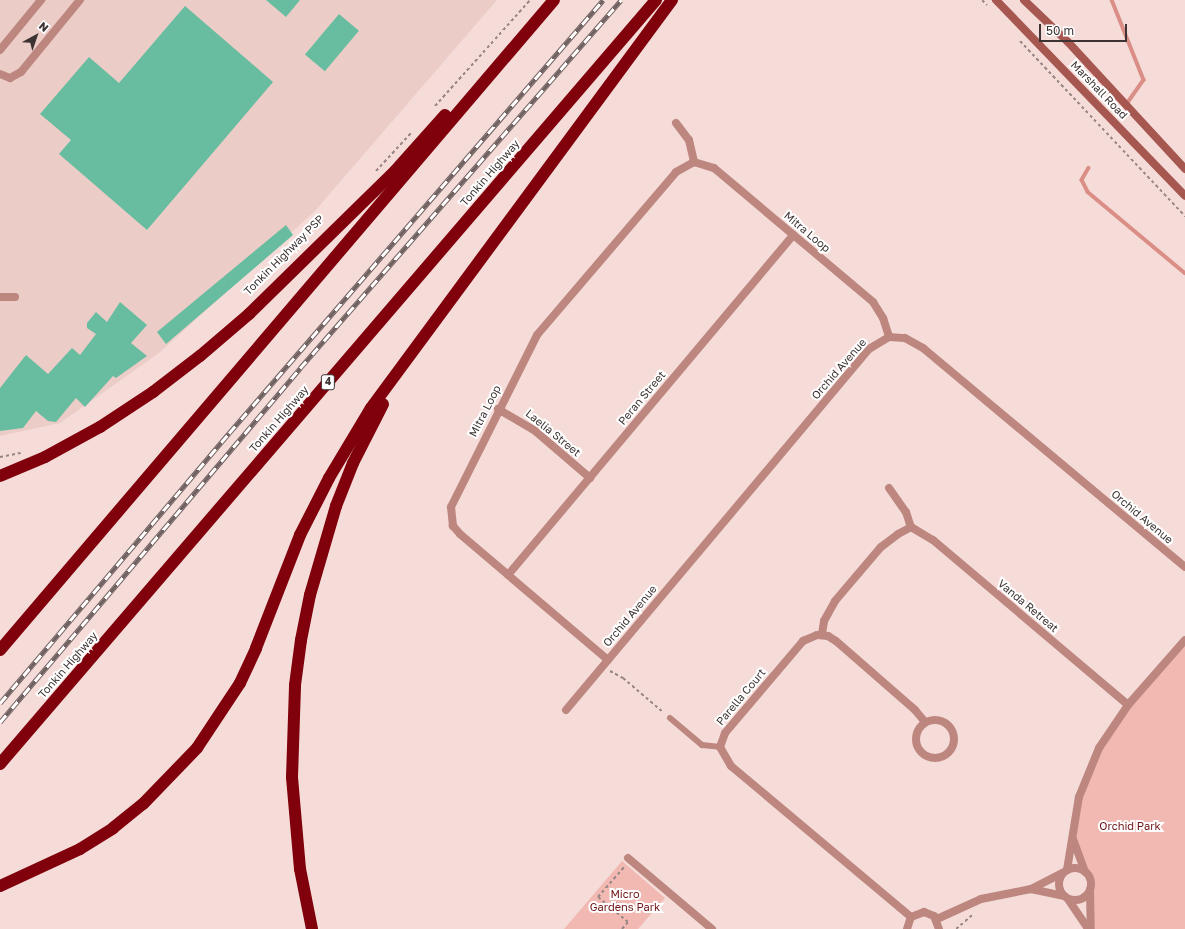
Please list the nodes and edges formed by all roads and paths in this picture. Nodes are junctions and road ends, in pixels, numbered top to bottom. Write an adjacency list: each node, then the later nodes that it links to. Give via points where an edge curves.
1 (41, 0): 13 (street)
2 (80, 0): 14 (street, via 21,72 10,78)
3 (530, 0): 15 (path)
4 (547, 0): 31 (highway, via 395,171 249,314 153,392 100,427 45,457)
5 (554, 0): 39 (highway)
6 (656, 0): 46 (highway, Tonkin Highway / 4)
7 (672, 0): 27 (highway)
8 (982, 0): 11 (path)
9 (996, 0): 21 (main road, Marshall Road)
10 (1024, 0): 19 (main road, Marshall Road, via 1068,42)
11 (990, 8)
12 (1016, 36): 22 (path)
13 (0, 50)
14 (0, 74)
15 (433, 109)
16 (676, 123): 18 (street, via 689,140)
17 (417, 127): 20 (path)
18 (694, 162): 23 (street, Mitra Loop, via 714,168); 28 (street, Mitra Loop, via 676,172 551,317 527,352)
19 (1185, 169)
20 (374, 173)
21 (1185, 196)
22 (1185, 216)
23 (793, 235): 26 (street, Mitra Loop, via 873,302 883,318); 32 (street, Peran Street)
24 (0, 297): 25 (street)
25 (15, 297)
26 (888, 337): 35 (street, Orchid Avenue, via 905,338 923,348); 40 (street, Orchid Avenue, via 869,349)
27 (420, 343): 51 (highway, via 371,408 329,478 300,534 240,683 197,748 143,804 113,828 66,856); 60 (highway, via 373,422 347,478 322,550 302,640 294,708 292,778 300,869)
28 (498, 409): 32 (street, Laelia Street, via 534,430); 36 (street, Mitra Loop, via 455,496 451,517 460,534)
29 (28, 451): 30 (path)
30 (0, 457)
31 (0, 476)
32 (590, 478): 36 (street, Peran Street)
33 (889, 488): 34 (street, via 906,512)
34 (911, 527): 37 (street, via 881,547 835,601 824,621); 41 (street, Vanda Retreat, via 934,540)
35 (1185, 567)
36 (508, 576): 40 (street, Mitra Loop)
37 (822, 634): 44 (street, via 836,641 915,710); 45 (street, Parella Court, via 810,636 803,641 725,733)
38 (1185, 640): 41 (street)
39 (0, 650)
40 (605, 663): 42 (street, Orchid Avenue); 43 (path)
41 (1128, 705): 47 (street, via 1100,748 1082,785)
42 (566, 710)
43 (670, 718): 45 (lane, via 702,745)
44 (925, 722): 44 (street, via 940,720 952,729 954,744 944,756 930,758 918,748 916,734)
45 (720, 747): 58 (street, via 731,766)
46 (0, 764)
47 (1073, 839): 49 (street); 50 (street)
48 (629, 859): 56 (path, via 598,897); 62 (street)
49 (1065, 872): 50 (street, via 1076,868); 52 (street); 54 (street, via 1059,886)
50 (1085, 872): 53 (street, via 1090,880)
51 (0, 886)
52 (1031, 889): 54 (street); 59 (street, via 981,899)
53 (1090, 890): 54 (street, via 1079,900); 66 (street)
54 (1066, 897): 66 (street)
55 (616, 902): 56 (path)
56 (611, 908): 61 (path, via 628,922)
57 (978, 911): 65 (path)
58 (911, 918): 59 (street, via 924,912); 63 (street)
59 (937, 919): 64 (street)
60 (312, 929)
61 (622, 929)
62 (712, 929)
63 (907, 929)
64 (939, 929)
65 (956, 929)
66 (1089, 929)

